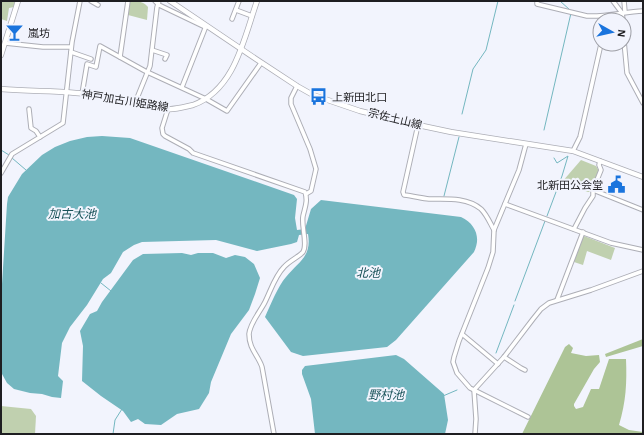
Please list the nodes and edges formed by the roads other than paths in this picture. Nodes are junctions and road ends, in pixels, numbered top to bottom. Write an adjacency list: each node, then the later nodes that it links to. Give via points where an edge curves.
1 (18, 1): 20 (main road)
2 (80, 1): 22 (street)
3 (91, 1): 12 (street)
4 (128, 1): 27 (street)
5 (170, 1): 19 (main road, 宗佐土山線)
6 (239, 1): 13 (street)
7 (257, 1): 16 (main road, 神戸加古川姫路線)
8 (537, 1): 17 (street, via 537,4)
9 (613, 1): 15 (street)
10 (624, 1): 15 (street)
11 (157, 2): 19 (street); 23 (street)
12 (98, 5)
13 (236, 10): 16 (street); 18 (street)
14 (643, 11): 15 (street)
15 (623, 12)
16 (252, 16): 21 (main road, 神戸加古川姫路線)
17 (592, 16)
18 (232, 19)
19 (205, 26): 21 (main road, 宗佐土山線); 33 (street)
20 (5, 43): 22 (street); 26 (main road)
21 (240, 49): 30 (main road, 宗佐土山線); 37 (main road, 神戸加古川姫路線, via 227,78)
22 (71, 50): 28 (street, via 81,57); 35 (street)
23 (152, 50): 29 (street, via 167,55); 31 (street)
24 (599, 52): 45 (street, via 580,137)
25 (625, 52): 39 (street, via 627,72)
26 (1, 55)
27 (120, 57): 31 (street); 36 (street, via 100,46 96,67 87,64)
28 (91, 59)
29 (165, 59)
30 (261, 62): 32 (main road, 宗佐土山線); 37 (street, via 227,111)
31 (147, 71): 33 (street); 38 (street)
32 (297, 86): 42 (main road, 宗佐土山線, via 313,95); 50 (street, via 291,104 316,169 311,191)
33 (182, 87): 37 (street)
34 (1, 89): 35 (main road, 神戸加古川姫路線)
35 (67, 93): 36 (main road, 神戸加古川姫路線); 43 (street, via 63,123)
36 (82, 94): 38 (main road, 神戸加古川姫路線)
37 (206, 99): 41 (main road, 神戸加古川姫路線, via 187,107)
38 (135, 103): 41 (main road, 神戸加古川姫路線)
39 (643, 103)
40 (29, 109): 43 (street, via 31,128)
41 (168, 109): 50 (street, via 162,128 163,134 192,153)
42 (418, 125): 44 (main road, 宗佐土山線); 54 (street, via 404,195 465,201 481,209)
43 (40, 137): 47 (street, via 12,154)
44 (526, 144): 45 (main road, 宗佐土山線); 51 (street, via 520,170)
45 (573, 152): 46 (main road, 宗佐土山線)
46 (600, 161): 48 (main road, 宗佐土山線); 49 (street, via 601,170)
47 (1, 173)
48 (643, 177)
49 (593, 190): 52 (street); 53 (street, via 593,196)
50 (306, 194): 65 (street, via 307,204 302,228 304,250 279,273 249,334 251,349 260,360)
51 (505, 204): 53 (street); 54 (street)
52 (643, 210)
53 (574, 229): 55 (street)
54 (494, 230): 59 (street, via 492,256)
55 (583, 232): 56 (street); 58 (street)
56 (643, 250)
57 (643, 271): 58 (street)
58 (557, 300): 60 (street, via 541,309)
59 (462, 334): 61 (street); 63 (street, via 453,362 457,373)
60 (504, 357): 61 (street); 62 (street)
61 (498, 364): 63 (street)
62 (525, 370)
63 (474, 390): 64 (street); 66 (street)
64 (528, 417)
65 (274, 434)
66 (475, 434)

